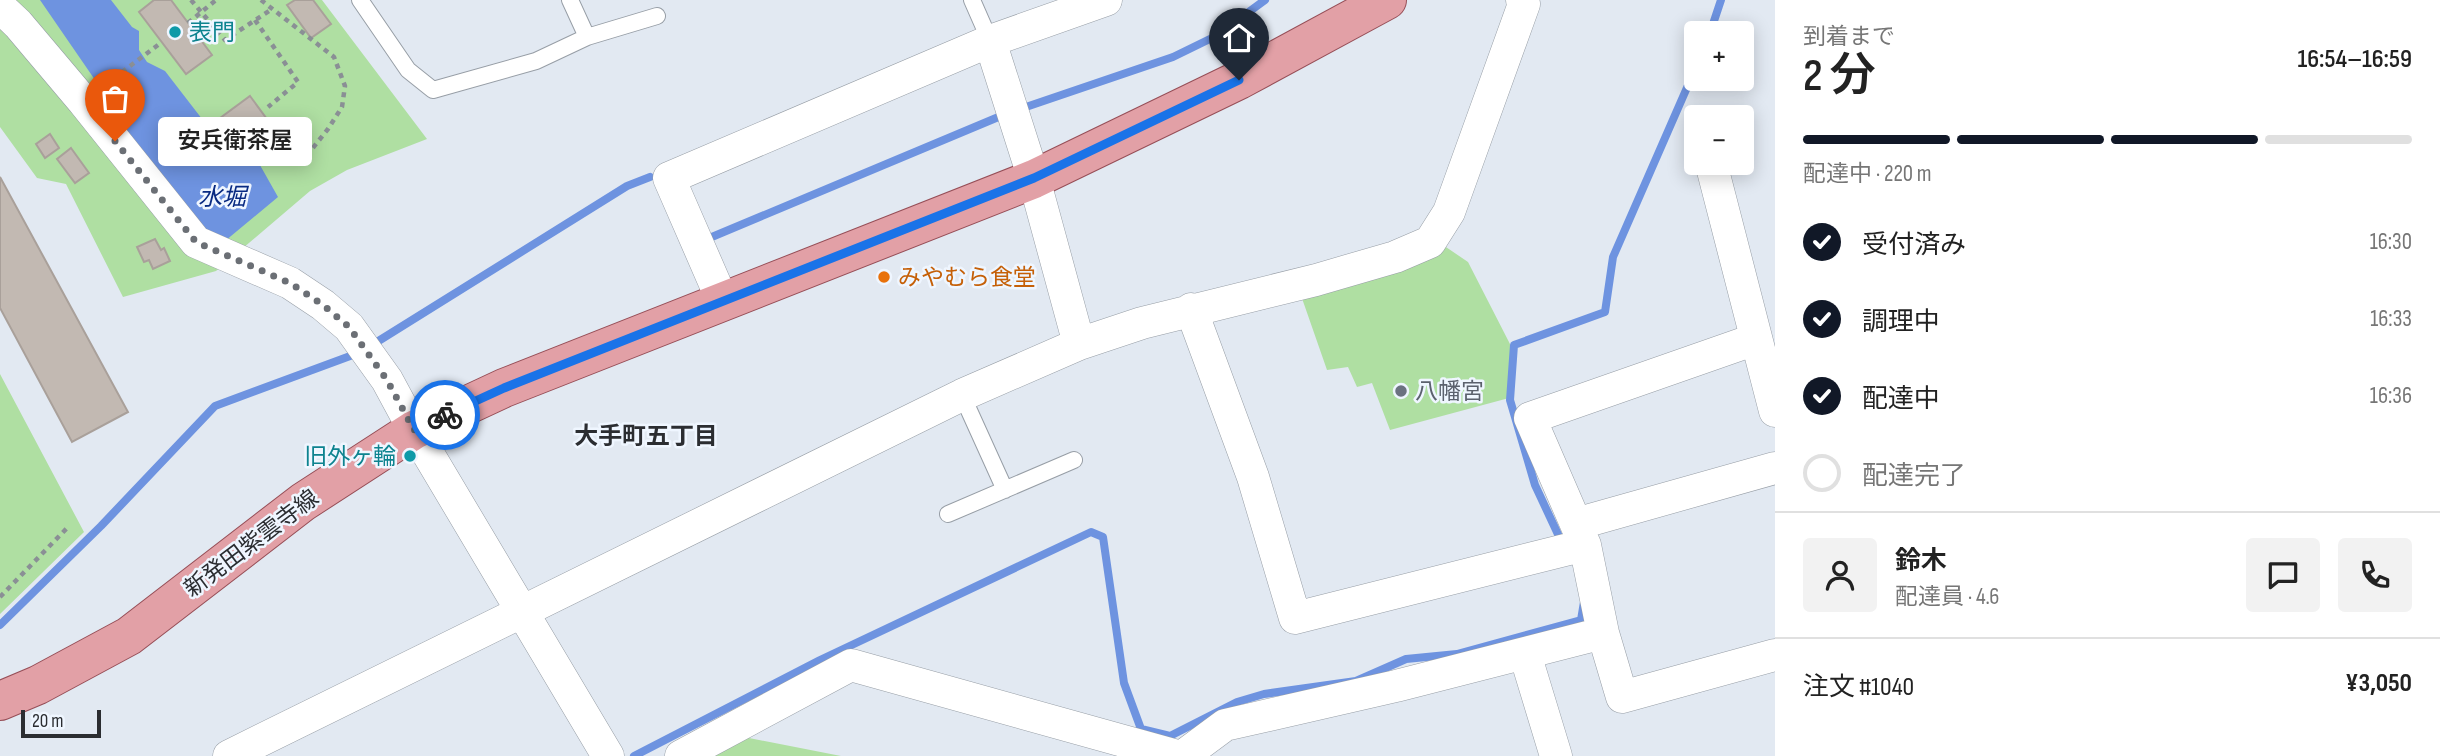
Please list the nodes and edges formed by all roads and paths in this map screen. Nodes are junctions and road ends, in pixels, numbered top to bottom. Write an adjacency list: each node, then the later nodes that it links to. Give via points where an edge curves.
1 (191, 0): 12 (path)
2 (216, 0): 12 (path)
3 (261, 0): 11 (path)
4 (360, 0): 16 (lane, via 408,70 433,90 536,61)
5 (570, 0): 16 (lane)
6 (972, 0): 17 (lane)
7 (1106, 0): 17 (street)
8 (1387, 0): 23 (main road, 新発田紫雲寺線, via 1239,80)
9 (1522, 0): 25 (street, via 1449,212 1430,242 1316,281)
10 (0, 7): 30 (street, via 196,242 290,283 349,327 387,380)
11 (272, 9): 14 (path); 21 (path, via 334,57 345,86 342,107)
12 (200, 13): 14 (path, via 225,40); 15 (path)
13 (657, 16): 16 (lane)
14 (255, 20): 20 (path, via 298,82)
15 (188, 23)
16 (587, 37)
17 (990, 41): 23 (street); 24 (street, via 669,178)
18 (162, 42): 19 (path)
19 (97, 90)
20 (268, 107)
21 (300, 164)
22 (1715, 175): 26 (street)
23 (1034, 178): 24 (main road, 新発田紫雲寺線); 27 (street)
24 (723, 302): 30 (main road, 新発田紫雲寺線, via 504,388)
25 (1191, 309): 27 (street); 36 (street, via 1254,477 1295,618)
26 (1756, 339): 29 (street); 36 (street, via 1530,418)
27 (1079, 344): 28 (street)
28 (962, 395): 33 (lane); 38 (street)
29 (1775, 411)
30 (414, 430): 38 (street); 42 (main road, 新発田紫雲寺線, via 303,502 129,636)
31 (1074, 460): 33 (lane)
32 (1775, 468): 36 (street)
33 (1005, 490): 34 (lane)
34 (948, 514)
35 (69, 526): 37 (path)
36 (1581, 534): 39 (street)
37 (0, 597)
38 (522, 611): 43 (street); 44 (street)
39 (1603, 633): 40 (street); 41 (street, via 1622,697)
40 (1525, 654): 47 (street, via 1226,724); 48 (street)
41 (1775, 655)
42 (0, 701)
43 (229, 756)
44 (608, 756)
45 (681, 756): 46 (street, via 851,665)
46 (1177, 756)
47 (1183, 756)
48 (1556, 756)

